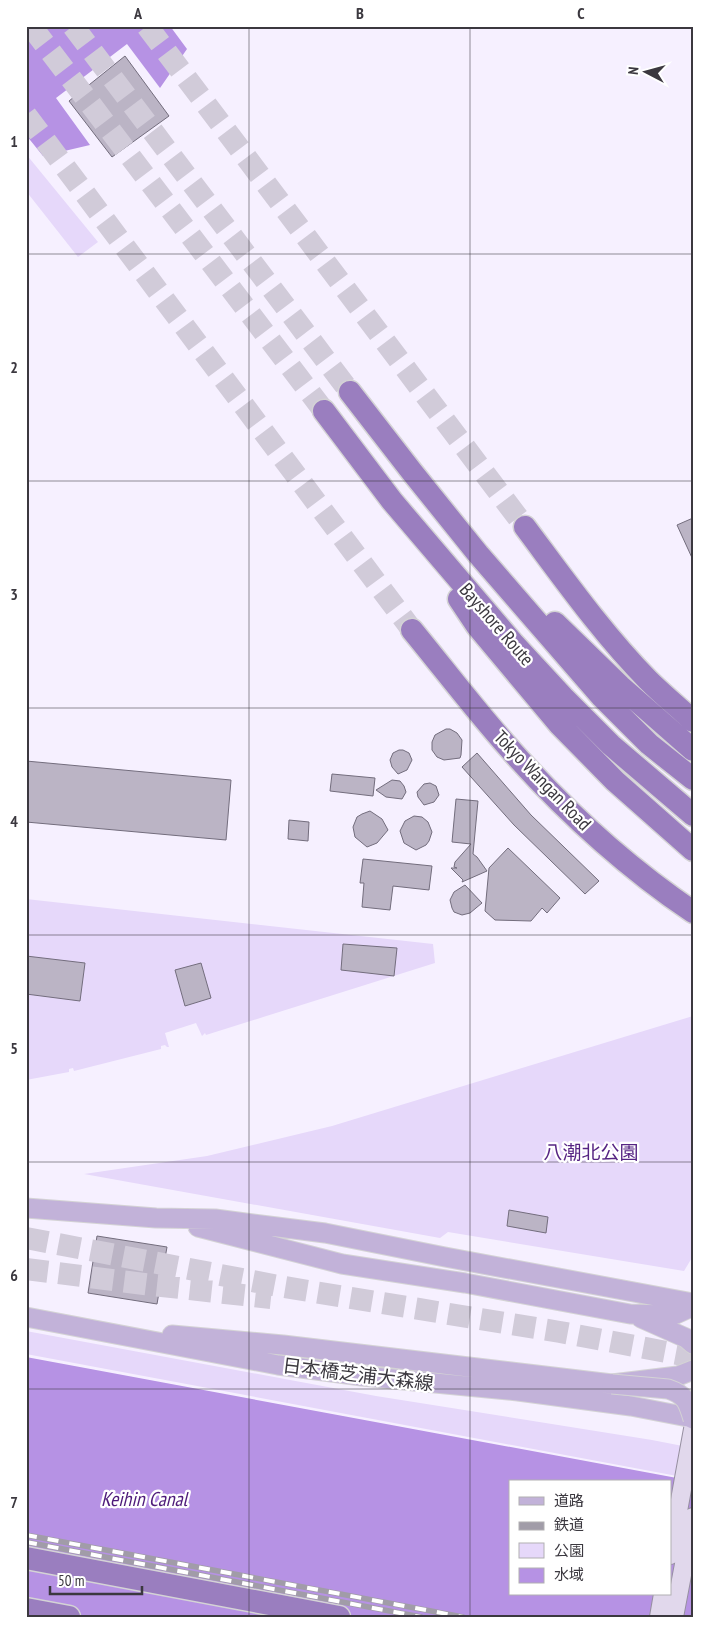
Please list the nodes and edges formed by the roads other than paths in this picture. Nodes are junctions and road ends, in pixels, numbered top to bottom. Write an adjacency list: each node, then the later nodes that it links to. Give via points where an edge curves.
1 (350, 392): 5 (highway, Bayshore Route)
2 (324, 411): 3 (highway, Bayshore Route)
3 (392, 501): 10 (highway, Bayshore Route, via 563,697 611,745); 11 (highway, via 477,626 559,724 615,781)
4 (525, 527): 7 (highway, via 621,650)
5 (478, 554): 8 (highway, via 528,594 613,680); 9 (highway, Bayshore Route, via 602,697 649,744)
6 (412, 630): 12 (highway, Tokyo Wangan Road, via 509,748 550,792 634,869)
7 (693, 721)
8 (693, 750)
9 (693, 779)
10 (693, 814)
11 (693, 850)
12 (693, 912)
13 (26, 1208): 14 (main road)
14 (156, 1218): 15 (main road, via 215,1219 325,1233); 16 (main road, via 342,1264)
15 (693, 1304): 16 (main road, via 676,1314)
16 (630, 1314): 18 (main road)
17 (30, 1318): 20 (main road); 21 (main road, 日本橋芝浦大森線, via 278,1365 562,1397)
18 (693, 1344)
19 (693, 1370): 20 (main road, bridge, via 678,1376)
20 (612, 1384): 21 (main road, bridge, via 681,1394)
21 (693, 1418)
22 (693, 1429): 24 (main road)
23 (693, 1517): 31 (main road)
24 (672, 1544)
25 (26, 1558): 29 (highway)
26 (663, 1596): 30 (main road)
27 (26, 1609): 28 (highway)
28 (69, 1617)
29 (339, 1617)
30 (659, 1617)
31 (674, 1617)

